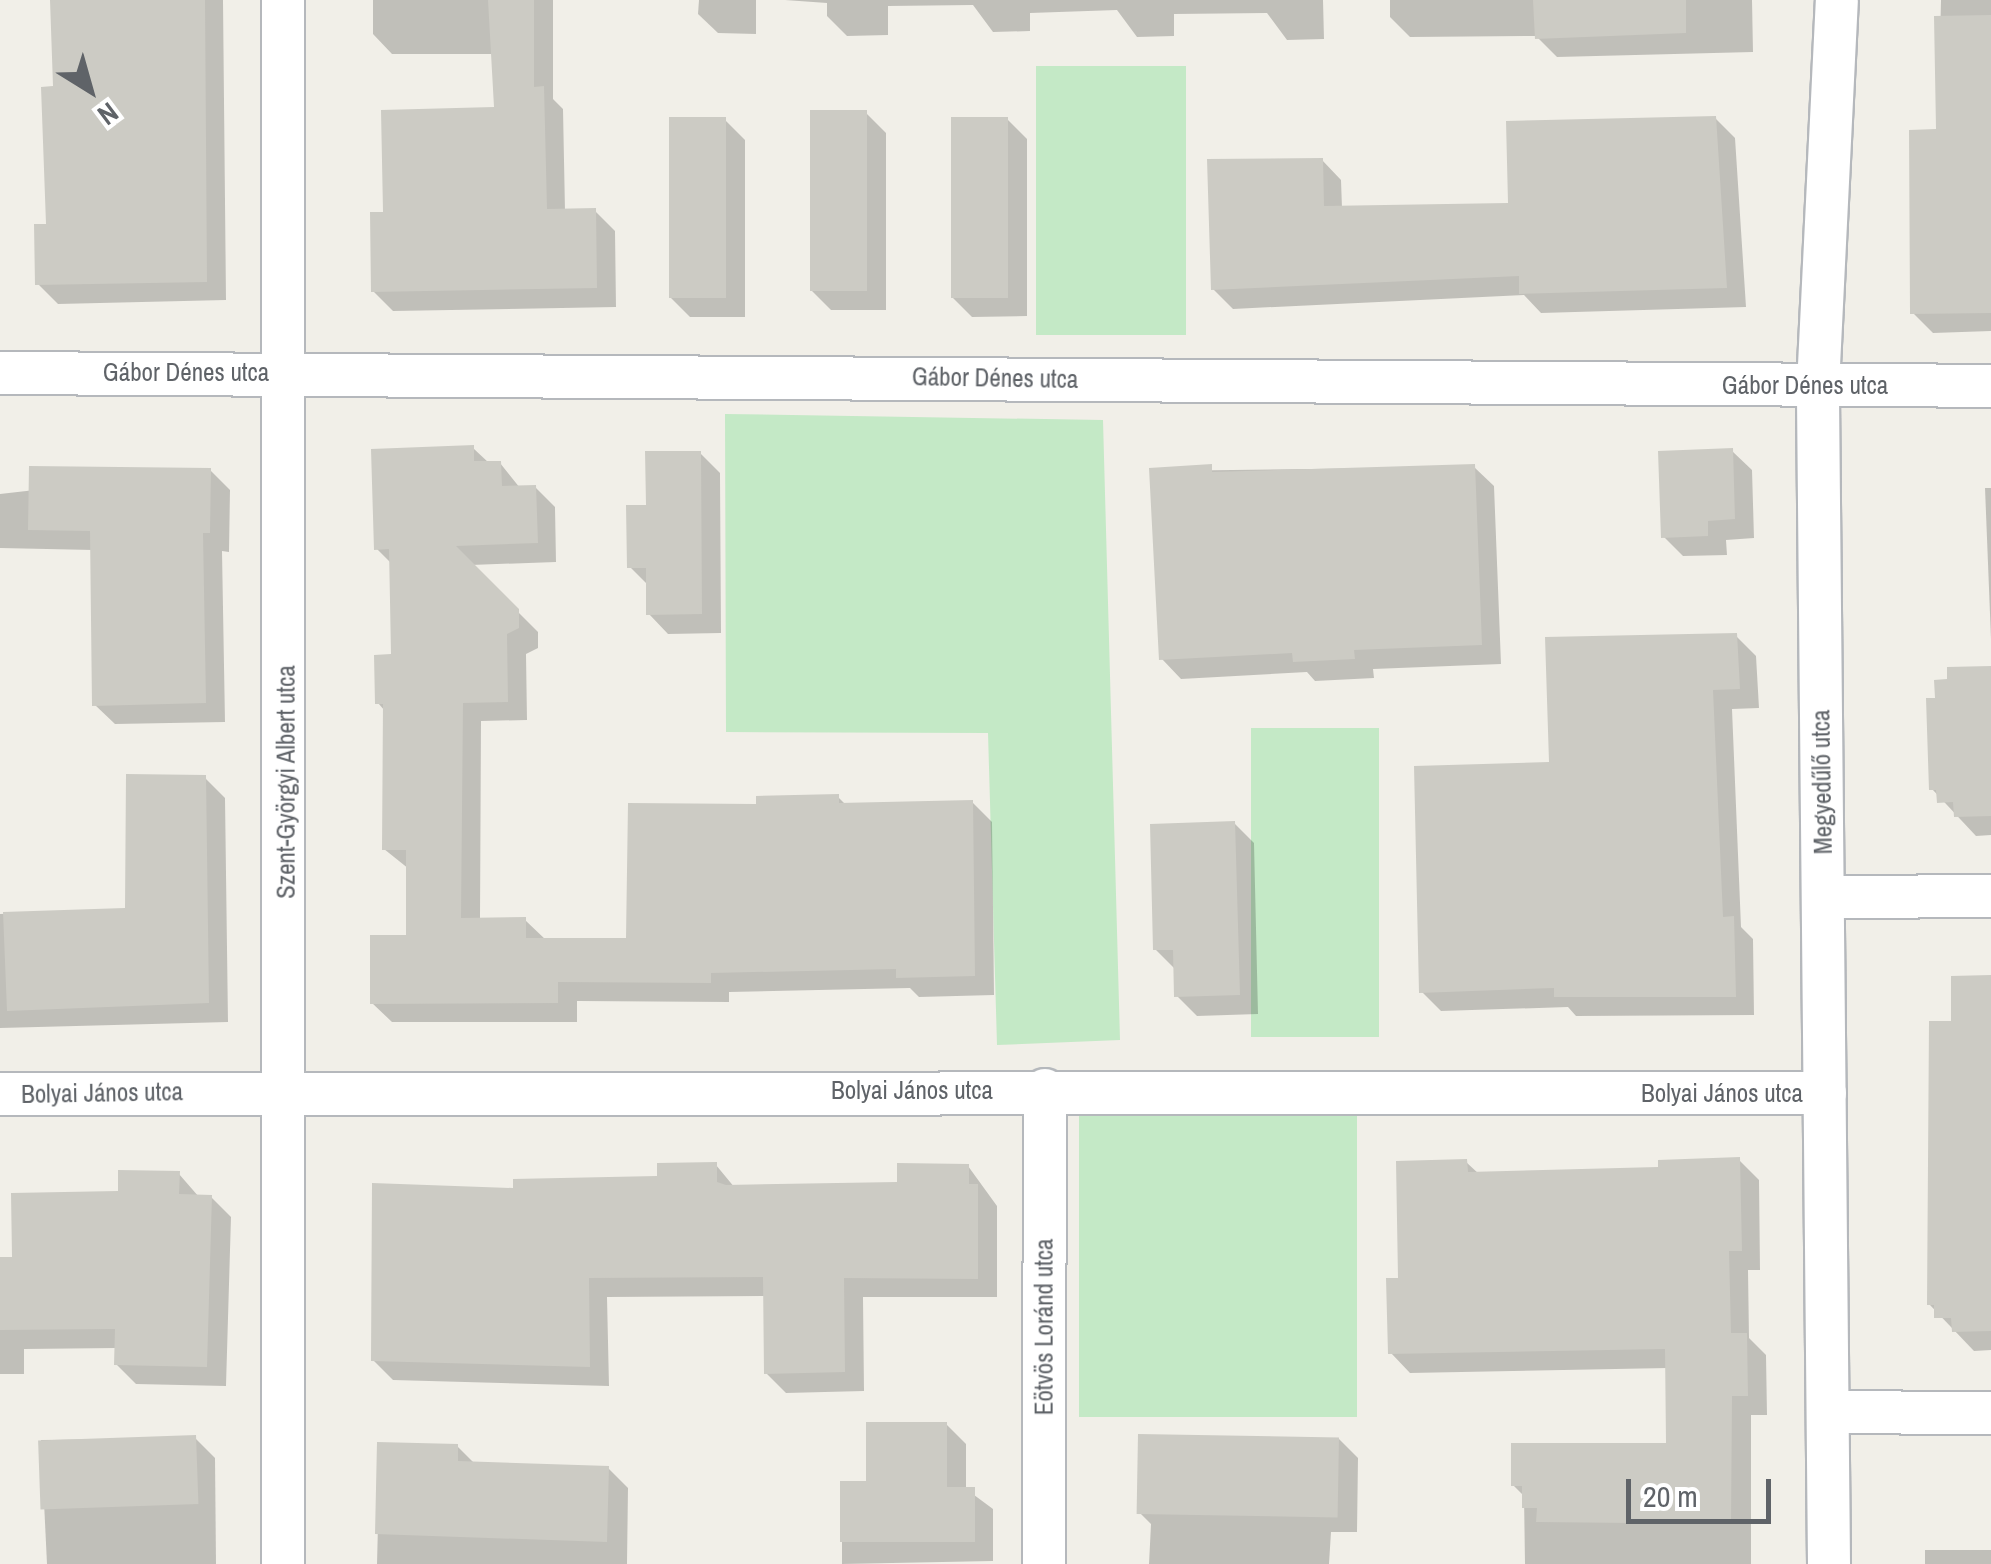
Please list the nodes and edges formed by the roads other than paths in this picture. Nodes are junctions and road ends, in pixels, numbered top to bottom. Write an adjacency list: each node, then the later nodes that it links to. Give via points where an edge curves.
1 (283, 0): 3 (street, Szent-Györgyi Albert utca)
2 (1836, 0): 5 (street, Megyedűlő utca)
3 (286, 371): 4 (street, Gábor Dénes utca); 5 (street, Gábor Dénes utca); 10 (street, Szent-Györgyi Albert utca)
4 (0, 373)
5 (1818, 386): 6 (street, Gábor Dénes utca); 8 (street, Megyedűlő utca)
6 (1991, 386)
7 (1991, 896): 8 (street)
8 (1823, 898): 11 (street, Megyedűlő utca)
9 (1045, 1090): 10 (street, Bolyai János utca); 11 (street, Bolyai János utca); 16 (street, Eötvös Loránd utca)
10 (285, 1091): 12 (street, Bolyai János utca); 15 (street, Szent-Györgyi Albert utca)
11 (1825, 1093): 13 (street, Megyedűlő utca)
12 (0, 1094)
13 (1828, 1412): 14 (street); 17 (street, Megyedűlő utca)
14 (1991, 1413)
15 (283, 1564)
16 (1044, 1564)
17 (1829, 1564)

